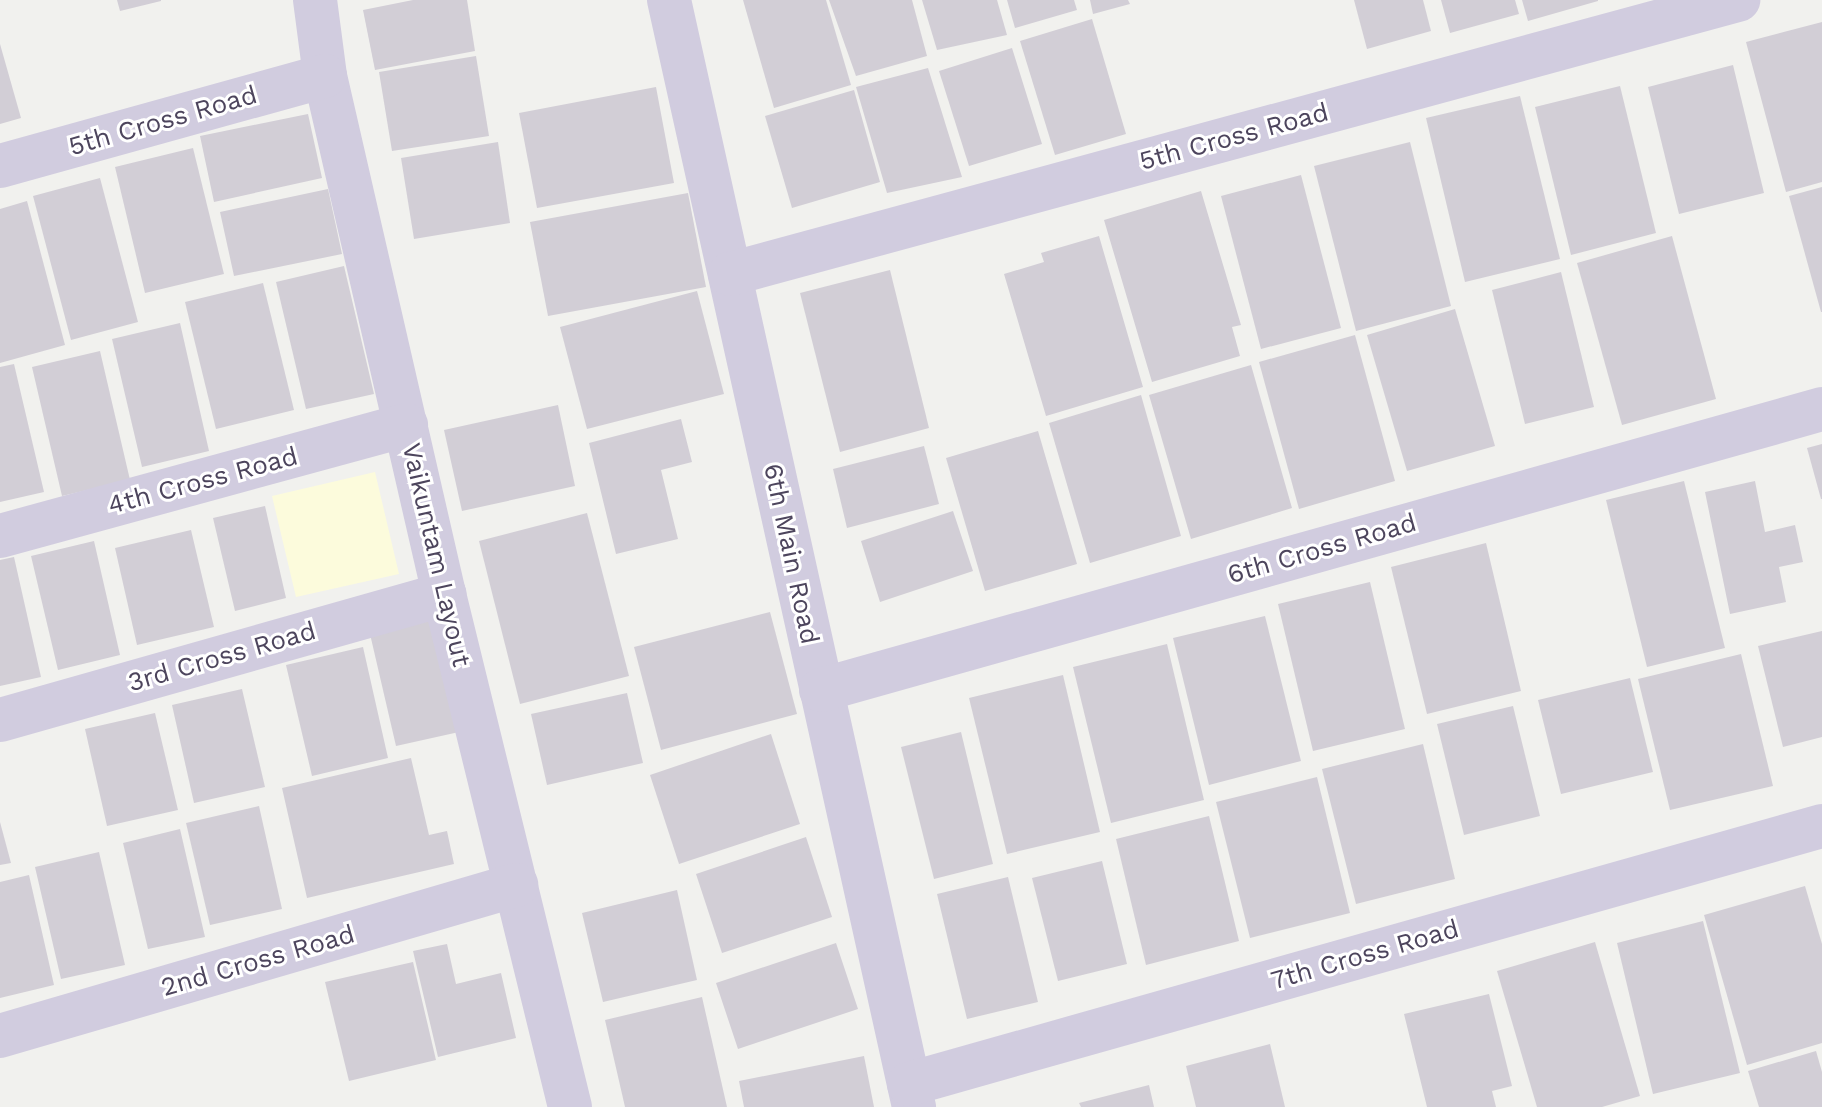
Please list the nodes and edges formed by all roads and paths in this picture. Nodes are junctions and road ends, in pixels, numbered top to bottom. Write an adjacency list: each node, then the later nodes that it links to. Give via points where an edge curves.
1 (315, 0): 4 (street, Vaikuntam Layout)
2 (669, 0): 6 (street, 6th Main Road)
3 (1738, 0): 6 (street, 5th Cross Road)
4 (325, 76): 5 (street, 5th Cross Road); 8 (street, Vaikuntam Layout)
5 (0, 166)
6 (730, 274): 11 (street, 6th Main Road)
7 (1822, 409): 11 (street, 6th Cross Road)
8 (406, 425): 9 (street, 4th Cross Road); 10 (street, Vaikuntam Layout)
9 (0, 536)
10 (444, 594): 12 (street, 3rd Cross Road); 14 (street, Vaikuntam Layout)
11 (821, 690): 16 (street, 6th Main Road)
12 (0, 720)
13 (1822, 826): 16 (street, 7th Cross Road)
14 (516, 885): 15 (street, 2nd Cross Road); 17 (street, Vaikuntam Layout)
15 (0, 1036)
16 (912, 1096)
17 (570, 1107)

